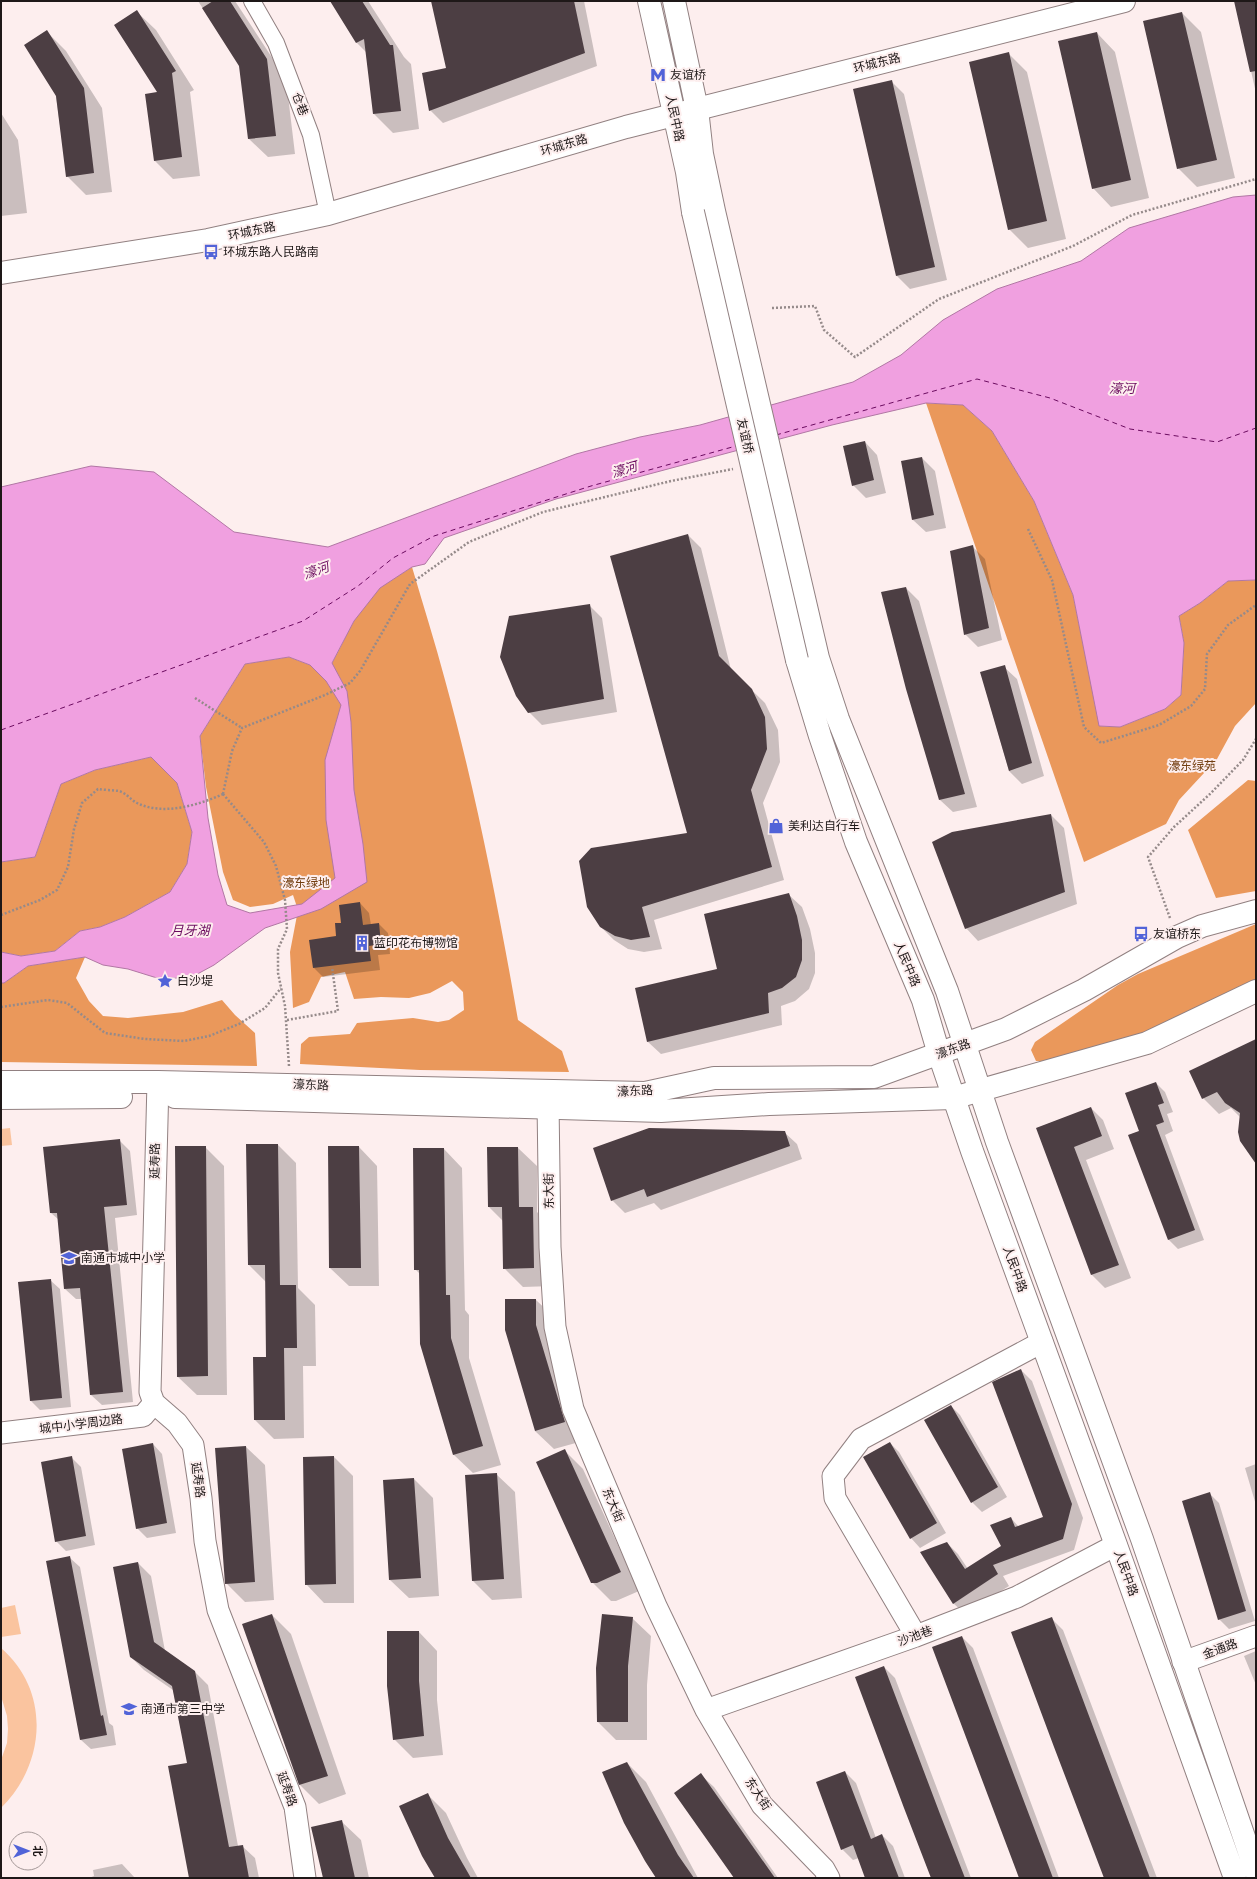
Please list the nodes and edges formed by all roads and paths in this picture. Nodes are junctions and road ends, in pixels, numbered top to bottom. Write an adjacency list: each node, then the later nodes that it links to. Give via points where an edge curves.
1 (252, 1): 9 (street, 仓巷, via 276,43 311,135)
2 (650, 1): 6 (main road, 人民中路)
3 (674, 1): 5 (main road, 人民中路)
4 (1124, 1): 5 (main road, 环城东路)
5 (697, 109): 6 (main road, 环城东路); 8 (main road, 人民中路)
6 (674, 114): 8 (main road, 人民中路); 9 (main road, 环城东路)
7 (1256, 179): 11 (path, via 1132,215 1073,246 939,299 855,357 824,330 815,306)
8 (704, 212): 15 (main road, 友谊桥); 16 (main road, 友谊桥, bridge)
9 (328, 214): 10 (main road, 环城东路, via 208,240)
10 (1, 273)
11 (772, 308)
12 (733, 468): 18 (path, via 542,512 469,542 410,584 360,671 350,683)
13 (1028, 529): 14 (path, via 1052,580 1084,727 1101,743 1159,725 1191,706 1205,689 1207,654 1228,624)
14 (1256, 605)
15 (818, 658): 29 (main road, 人民中路, via 838,719)
16 (797, 660): 30 (main road, 人民中路, via 856,842 923,1000)
17 (195, 698): 18 (path)
18 (242, 728): 20 (path, via 232,751)
19 (1256, 739): 23 (path, via 1243,760 1174,827 1148,857)
20 (223, 794): 22 (path, via 208,801 158,809 137,804 120,792 98,790 82,803 74,828 68,867 57,890 40,900); 25 (path, via 264,842 276,866 285,905 287,929 278,949)
21 (1256, 911): 23 (main road, 濠东路, via 1202,926)
22 (1, 915)
23 (1177, 937): 29 (main road, 濠东路, via 1084,990 1006,1029)
24 (332, 967): 28 (path, via 338,1011)
25 (281, 988): 27 (path, via 264,1008 239,1024 209,1036 184,1041 105,1033 67,1003 48,1000); 28 (path)
26 (1256, 991): 35 (main road, 濠东路, via 1147,1043)
27 (1, 1007)
28 (287, 1020): 32 (path)
29 (966, 1044): 30 (main road, 濠东路); 35 (main road, 人民中路)
30 (939, 1054): 34 (main road, 濠东路, via 874,1077 714,1078 645,1093); 37 (main road, 人民中路)
31 (1, 1082): 33 (main road, 濠东路)
32 (290, 1084): 33 (main road, 濠东路); 34 (main road, 濠东路)
33 (157, 1089): 36 (main road, 濠东路); 38 (main road, 濠东路); 40 (street, 延寿路, via 150,1392)
34 (533, 1091): 38 (street, 东大街, via 542,1092 546,1096)
35 (980, 1091): 37 (main road, 濠东路); 45 (main road, 人民中路, via 1142,1539)
36 (1, 1098)
37 (953, 1098): 38 (main road, 濠东路, via 768,1104 661,1111); 39 (main road, 人民中路)
38 (548, 1109): 46 (street, 东大街, via 550,1247 555,1327 572,1409 656,1606)
39 (1042, 1342): 42 (main road, 人民中路); 43 (street, via 861,1439 833,1476 835,1498)
40 (154, 1403): 41 (street, 城中小学周边路, via 143,1416); 48 (street, 延寿路, via 177,1423 193,1445 205,1541 218,1610 294,1807)
41 (1, 1433)
42 (1116, 1544): 43 (street, 沙池巷, via 1018,1597); 50 (main road, 人民中路)
43 (916, 1636): 46 (street, 沙池巷)
44 (1256, 1636): 45 (street, 金通路)
45 (1183, 1662): 47 (main road, 人民中路)
46 (706, 1710): 49 (street, 东大街, via 762,1805 824,1869)
47 (1256, 1872)
48 (305, 1878)
49 (829, 1878)
50 (1235, 1878)

